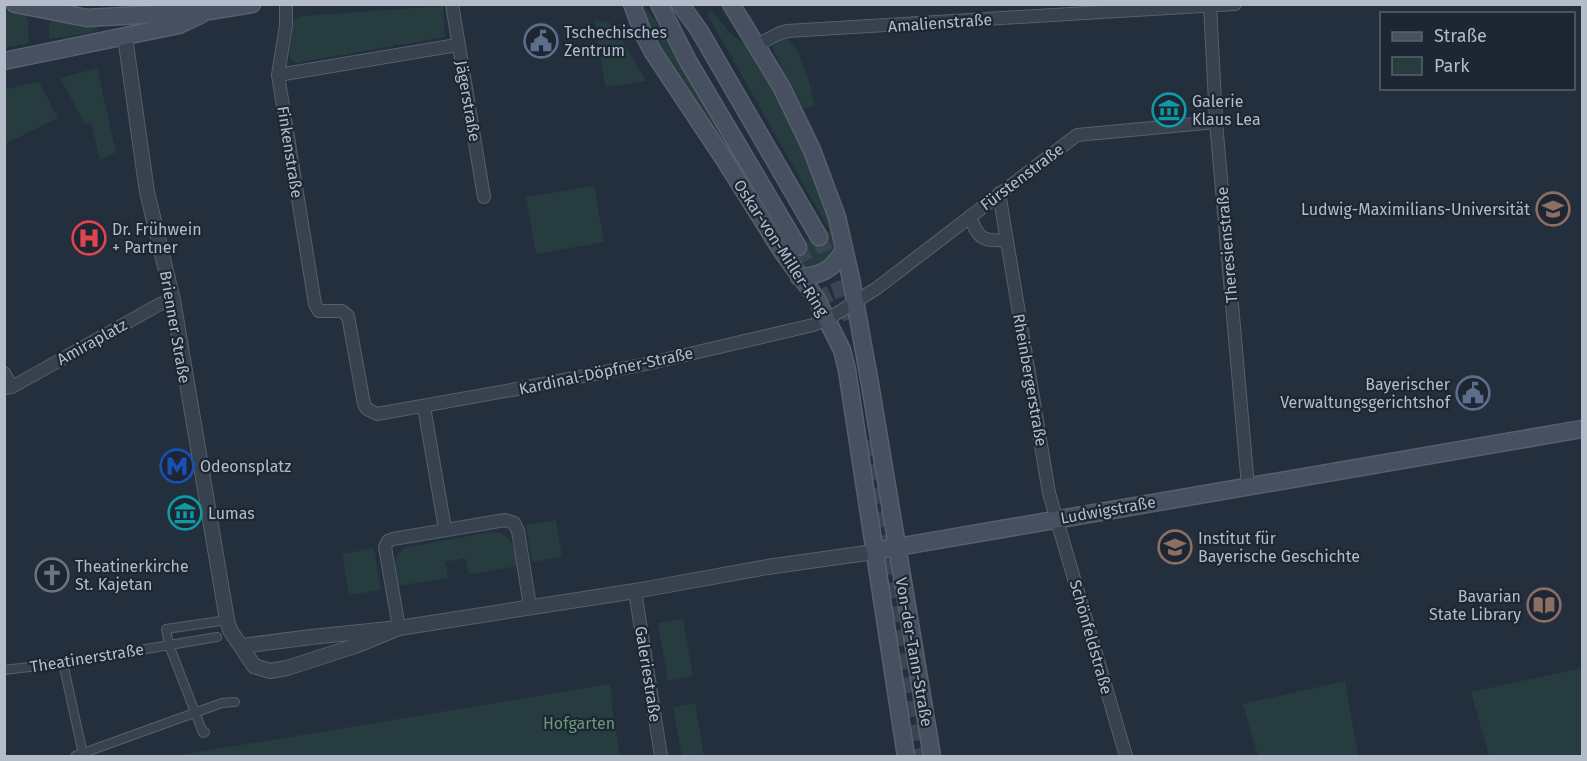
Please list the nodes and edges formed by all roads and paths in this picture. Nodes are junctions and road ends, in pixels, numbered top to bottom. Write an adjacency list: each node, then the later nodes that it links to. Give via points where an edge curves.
1 (15, 4): 12 (main road, via 75,17)
2 (252, 4): 13 (main road)
3 (286, 4): 20 (street, Finkenstraße)
4 (452, 4): 17 (street, Jägerstraße)
5 (632, 4): 29 (main road, Oskar-von-Miller-Ring, via 653,52)
6 (653, 4): 14 (main road, Oskar-von-Miller-Ring)
7 (680, 4): 15 (main road)
8 (688, 4): 15 (main road)
9 (731, 4): 18 (main road, Oskar-von-Miller-Ring)
10 (1235, 4): 11 (street, Amalienstraße)
11 (1210, 5): 18 (street, Amalienstraße, via 787,31); 21 (street, Theresienstraße)
12 (125, 10): 13 (main road); 16 (main road, Brienner Straße)
13 (209, 11): 16 (main road, via 179,25)
14 (662, 11): 27 (main road, Oskar-von-Miller-Ring)
15 (699, 30): 25 (main road)
16 (125, 37): 19 (main road); 30 (street, Brienner Straße, via 147,192)
17 (458, 45): 20 (street); 23 (street, Jägerstraße)
18 (757, 45): 28 (main road, Oskar-von-Miller-Ring, via 782,86 812,150 837,217)
19 (4, 61)
20 (278, 75): 36 (street, Finkenstraße, via 314,299 319,311 342,311 348,316 364,404 372,412)
21 (1216, 122): 22 (street, Fürstenstraße, via 1077,135); 38 (street, Theresienstraße)
22 (999, 193): 24 (street, Fürstenstraße); 26 (street, Rheinbergerstraße)
23 (484, 197)
24 (970, 216): 26 (street, via 976,233 989,242); 31 (street, Fürstenstraße)
25 (819, 237)
26 (1006, 240): 39 (street, Rheinbergerstraße)
27 (798, 247)
28 (844, 250): 29 (main road, via 836,265 811,277); 31 (main road, Oskar-von-Miller-Ring)
29 (799, 277): 32 (main road, Oskar-von-Miller-Ring)
30 (173, 300): 34 (street, Amiraplatz); 45 (street, Brienner Straße)
31 (855, 302): 32 (street, Fürstenstraße); 41 (main road, Oskar-von-Miller-Ring)
32 (828, 319): 35 (street, Kardinal-Döpfner-Straße, via 651,363); 42 (main road, Oskar-von-Miller-Ring, via 847,370)
33 (4, 373): 34 (street)
34 (8, 387)
35 (424, 407): 36 (street, Kardinal-Döpfner-Straße); 40 (street)
36 (383, 414)
37 (1582, 429): 38 (main road, Ludwigstraße)
38 (1248, 486): 39 (main road, Ludwigstraße)
39 (1056, 519): 41 (main road, Ludwigstraße); 59 (street, Schönfeldstraße)
40 (445, 529): 44 (street, via 505,520 514,523); 46 (street, via 388,541 385,548)
41 (896, 548): 42 (main road, Ludwigstraße); 58 (main road, Von-der-Tann-Straße)
42 (874, 552): 43 (street, Ludwigstraße); 57 (main road, Von-der-Tann-Straße)
43 (635, 591): 44 (street); 56 (street, Galeriestraße)
44 (530, 606): 46 (street)
45 (227, 620): 48 (street, Theatinerstraße, via 166,629); 49 (street, Brienner Straße)
46 (399, 628): 49 (street); 49 (street, via 355,646 270,671 254,666)
47 (217, 637): 48 (street)
48 (168, 640): 50 (street, Theatinerstraße); 53 (street)
49 (242, 646)
50 (63, 663): 51 (street, Theatinerstraße); 55 (street)
51 (4, 670)
52 (235, 702): 53 (street)
53 (195, 713): 54 (street); 55 (street)
54 (205, 732)
55 (79, 755)
56 (661, 756)
57 (906, 756)
58 (932, 756)
59 (1126, 756)

